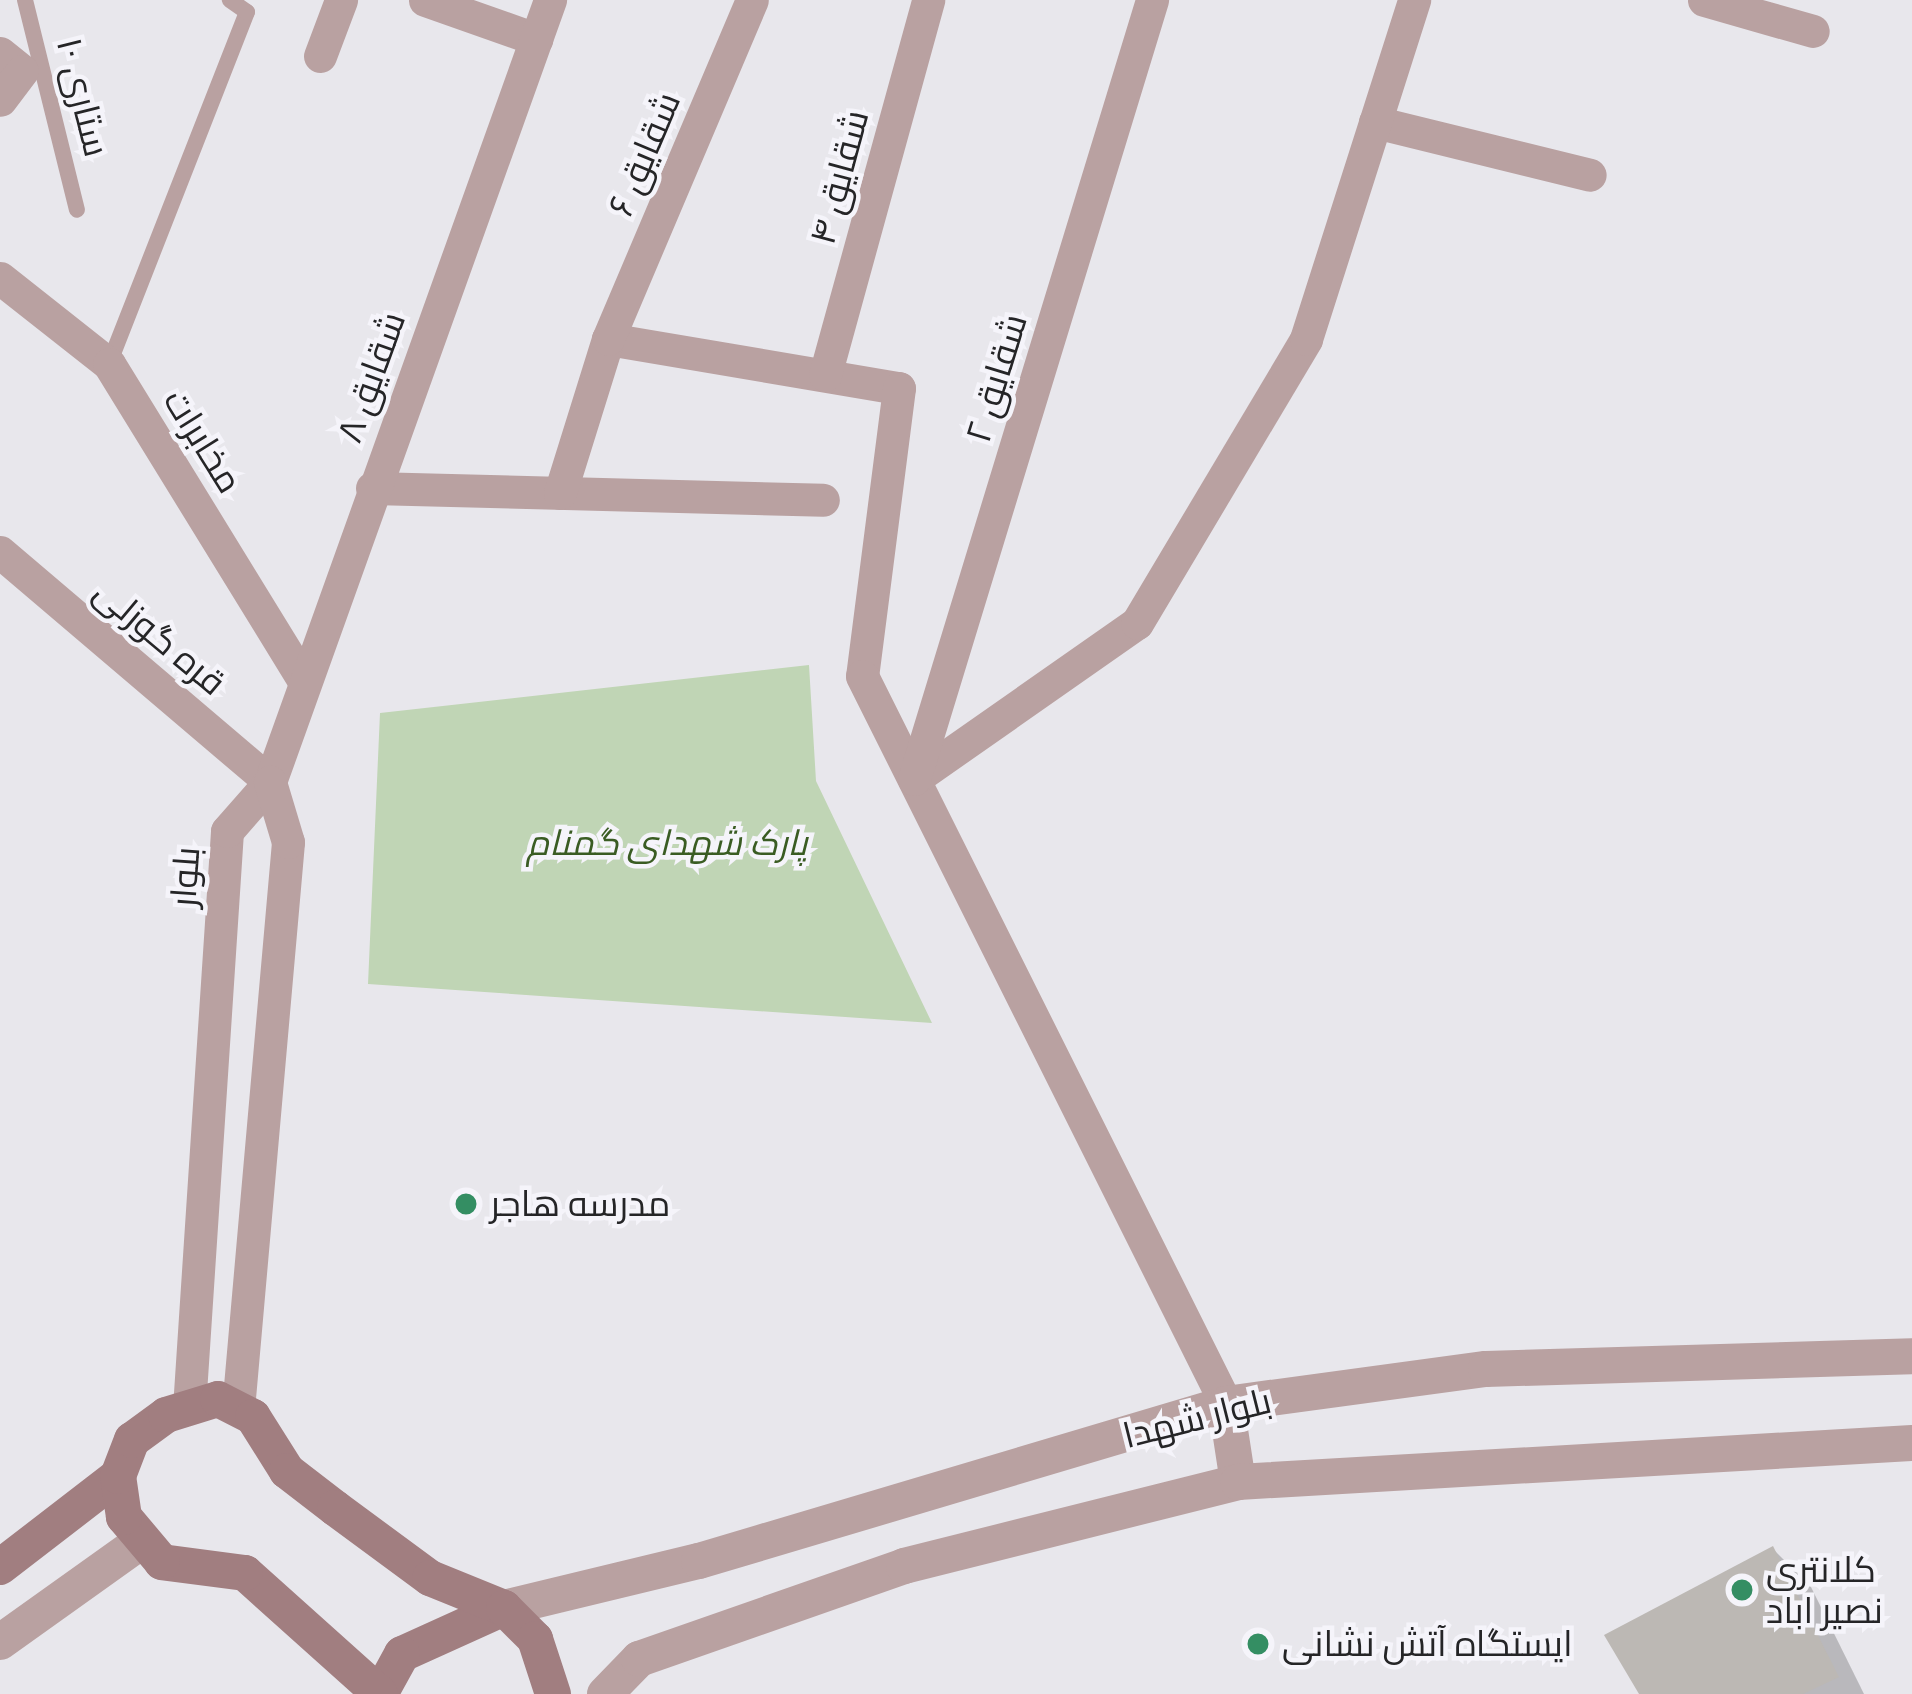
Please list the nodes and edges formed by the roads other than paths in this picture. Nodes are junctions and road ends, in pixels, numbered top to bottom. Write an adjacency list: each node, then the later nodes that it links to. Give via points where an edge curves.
1 (25, 0): 18 (lane, ستاری ۱۰)
2 (230, 0): 21 (lane, via 247,12)
3 (341, 0): 14 (street)
4 (425, 0): 12 (street)
5 (550, 0): 12 (street, شقایق ۸)
6 (752, 0): 20 (street, شقایق ۶)
7 (928, 0): 22 (street, شقایق ۴)
8 (1152, 0): 28 (street, شقایق ۲)
9 (1414, 0): 16 (street)
10 (1703, 0): 11 (street)
11 (1813, 31)
12 (536, 39): 23 (street, شقایق ۸)
13 (0, 53): 15 (street, via 22,71)
14 (320, 56)
15 (0, 100)
16 (1375, 122): 17 (street); 28 (street, via 1306,339 1137,623)
17 (1590, 175)
18 (77, 210)
19 (0, 278): 21 (street, مخابرات)
20 (608, 339): 22 (street); 24 (street)
21 (110, 364): 27 (street, مخابرات)
22 (825, 375): 28 (street, via 899,388 862,676)
23 (371, 488): 24 (street); 27 (street, شقایق ۸)
24 (560, 493): 25 (street)
25 (823, 500)
26 (0, 552): 29 (street, قره گوزلی)
27 (302, 678): 29 (street, شقایق ۸)
28 (914, 779): 31 (street)
29 (270, 782): 32 (street, بلوار, via 227,831); 33 (street, via 288,842)
30 (1912, 1356): 31 (street, بلوار شهدا, via 1486,1370)
31 (1226, 1404): 36 (street); 39 (street, بلوار شهدا, via 699,1562)
32 (189, 1408): 33 (main road, via 218,1399); 35 (main road, via 132,1440)
33 (238, 1409): 39 (main road, via 253,1417 287,1471 335,1508 430,1578)
34 (1912, 1443): 36 (street, بلوار شهدا)
35 (118, 1476): 37 (main road, via 124,1517); 38 (main road)
36 (1238, 1481): 43 (street, بلوار شهدا, via 904,1566 639,1659)
37 (140, 1542): 40 (street); 41 (main road, via 162,1562 245,1573)
38 (0, 1568)
39 (504, 1608): 41 (main road, via 402,1654); 42 (main road, via 535,1639)
40 (0, 1642)
41 (380, 1694)
42 (553, 1694)
43 (605, 1694)

